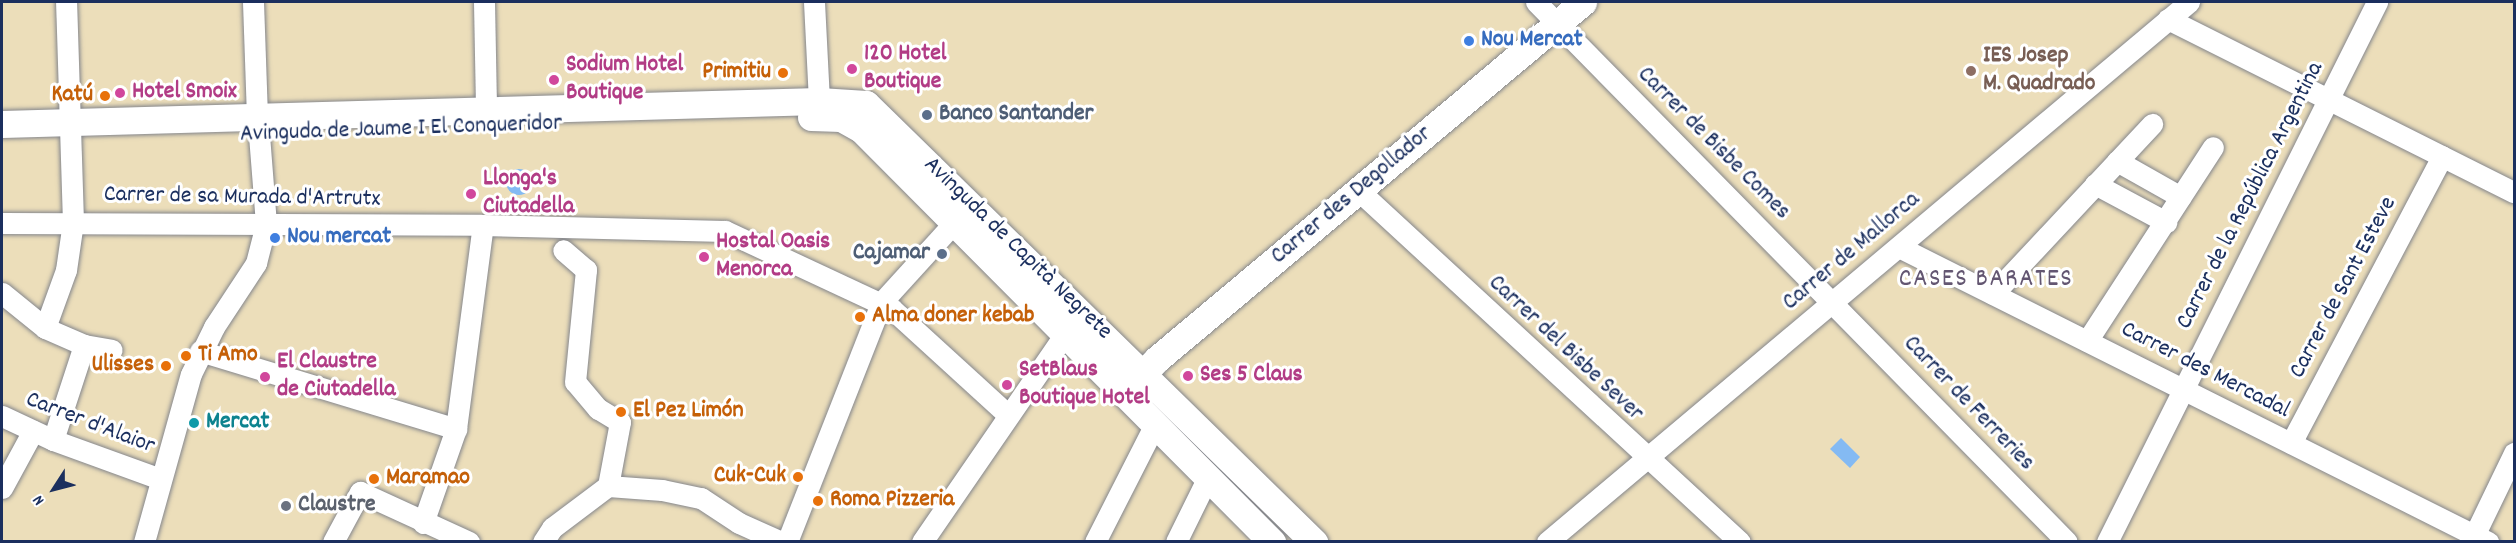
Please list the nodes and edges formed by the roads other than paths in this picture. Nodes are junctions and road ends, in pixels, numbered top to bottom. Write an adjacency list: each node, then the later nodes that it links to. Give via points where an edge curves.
1 (66, 2): 17 (street)
2 (253, 2): 16 (street)
3 (484, 2): 13 (street)
4 (814, 2): 12 (street)
5 (1536, 2): 10 (street, Carrer de Bisbe Comes)
6 (1583, 2): 10 (street, Carrer des Degollador)
7 (2189, 2): 9 (street, Carrer de Mallorca)
8 (2377, 2): 11 (street, Carrer de la República Argentina)
9 (2168, 19): 11 (street); 31 (street, Carrer de Mallorca)
10 (1556, 24): 22 (street, Carrer des Degollador); 35 (street, Carrer de Bisbe Comes)
11 (2328, 99): 19 (street); 45 (street, Carrer de la República Argentina)
12 (829, 109): 13 (street, Avinguda de Jaume I El Conqueridor); 25 (street, Avinguda de Capità Negrete, via 866,104 878,112)
13 (487, 119): 16 (street, Avinguda de Jaume I El Conqueridor)
14 (2152, 124): 20 (street)
15 (2, 126): 17 (street, Avinguda de Jaume I El Conqueridor)
16 (258, 126): 17 (street, Avinguda de Jaume I El Conqueridor); 28 (street)
17 (69, 130): 26 (street)
18 (2213, 147): 24 (street)
19 (2442, 156): 23 (street); 53 (street, Carrer de Sant Esteve)
20 (2117, 161): 21 (street); 24 (street)
21 (2096, 184): 29 (street); 34 (street)
22 (1358, 190): 44 (street, Carrer des Degollador); 56 (street, Carrer del Bisbe Sever)
23 (2514, 192)
24 (2181, 197): 29 (street)
25 (963, 213): 36 (street); 37 (street, Avinguda de Capità Negrete); 39 (street, Avinguda de Capità Negrete)
26 (73, 222): 27 (street, Carrer de sa Murada d'Artrutx); 28 (street, Carrer de sa Murada d'Artrutx); 38 (street, via 66,270)
27 (2, 223)
28 (266, 224): 30 (street, Carrer de sa Murada d'Artrutx); 43 (street, via 256,263)
29 (2161, 229): 40 (street)
30 (481, 230): 36 (street, Carrer de sa Murada d'Artrutx, via 725,231); 50 (street)
31 (1899, 247): 34 (street, Carrer des Mercadal); 35 (street, Carrer de Mallorca)
32 (563, 250): 59 (street, via 586,270 575,382 598,409 620,422)
33 (2, 293): 38 (street)
34 (1993, 294): 40 (street, Carrer des Mercadal)
35 (1833, 301): 56 (street, Carrer de Mallorca); 77 (street, Carrer de Ferreries)
36 (881, 303): 47 (street, Carrer de sa Murada d'Artrutx); 69 (street)
37 (1083, 313): 39 (street); 44 (street, Avinguda de Capità Negrete)
38 (45, 328): 41 (street)
39 (1063, 332): 46 (street, Avinguda de Capità Negrete); 47 (street)
40 (2086, 341): 45 (street, Carrer des Mercadal)
41 (84, 345): 42 (street); 52 (street)
42 (112, 350)
43 (200, 351): 50 (street); 58 (street)
44 (1142, 372): 46 (street, Carrer des Degollador); 55 (street, Avinguda de Capità Negrete)
45 (2183, 389): 53 (street, Carrer des Mercadal); 78 (street, Carrer de la República Argentina)
46 (1125, 394): 49 (street, Avinguda de Capità Negrete)
47 (1007, 414): 70 (street)
48 (2, 416): 51 (street, Carrer d'Alaior)
49 (1155, 424): 57 (street, Avinguda de Capità Negrete); 71 (street)
50 (456, 429): 62 (street)
51 (33, 431): 52 (street, Carrer d'Alaior); 60 (street)
52 (52, 440): 58 (street, Carrer d'Alaior)
53 (2291, 443): 63 (street, Carrer des Mercadal)
54 (2514, 453): 63 (street)
55 (1227, 456): 57 (street); 61 (street, Avinguda de Capità Negrete)
56 (1647, 458): 75 (street, Carrer de Mallorca); 76 (street, Carrer del Bisbe Sever)
57 (1208, 477): 72 (street); 73 (street, Avinguda de Capità Negrete)
58 (160, 479): 64 (street)
59 (608, 486): 67 (street, via 552,528); 68 (street, via 701,498 739,523)
60 (2, 488)
61 (1293, 521): 73 (street); 74 (street, Avinguda de Capità Negrete)
62 (423, 523): 65 (street, via 360,492); 66 (street)
63 (2478, 539)
64 (144, 542)
65 (333, 542)
66 (469, 542)
67 (543, 542)
68 (781, 542)
69 (787, 542)
70 (922, 542)
71 (1095, 542)
72 (1176, 542)
73 (1273, 542)
74 (1314, 542)
75 (1547, 542)
76 (1740, 542)
77 (2067, 542)
78 (2107, 542)

